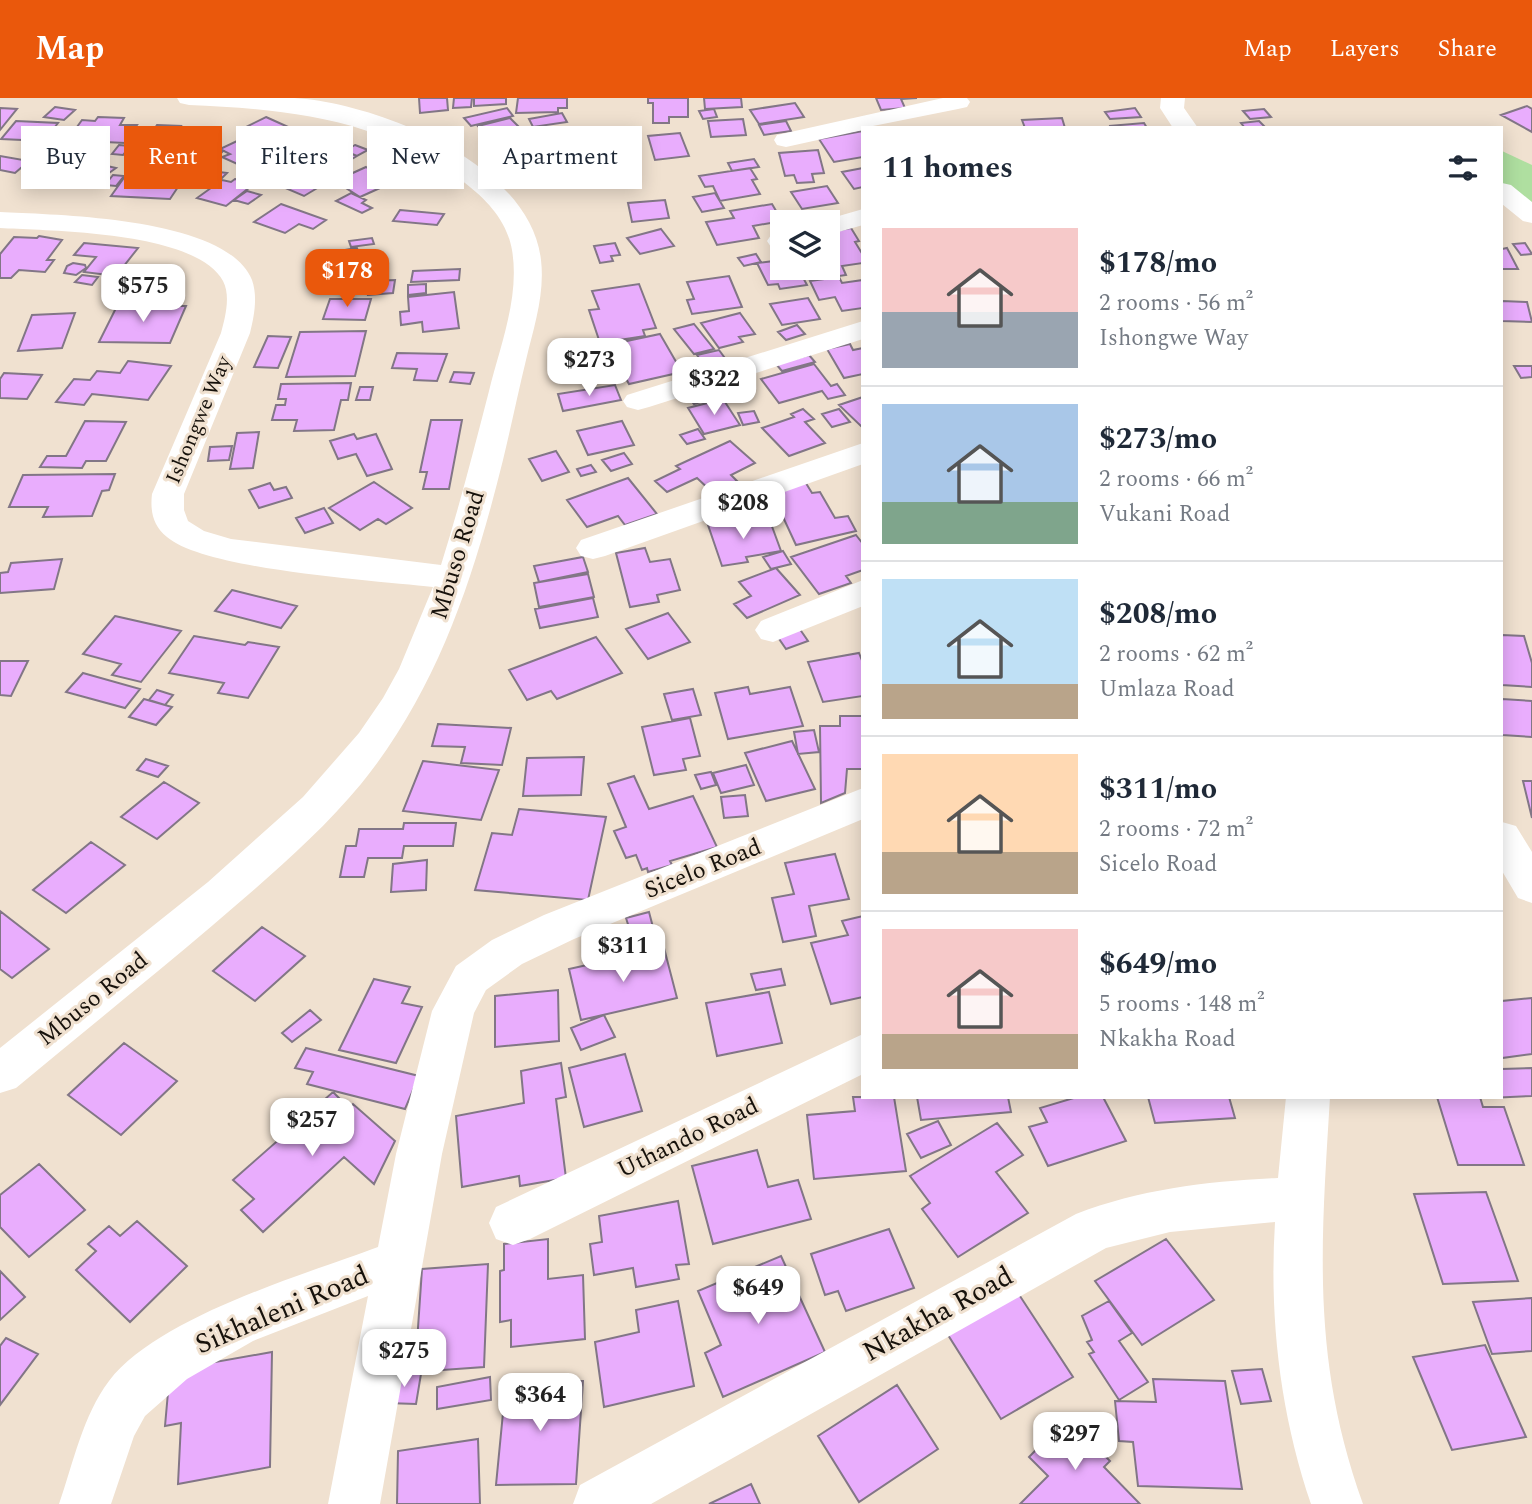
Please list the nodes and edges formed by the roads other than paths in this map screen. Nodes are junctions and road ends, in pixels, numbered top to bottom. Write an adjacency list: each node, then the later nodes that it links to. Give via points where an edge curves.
1 (189, 98): 4 (street, Mbuso Road)
2 (1173, 98): 6 (street, via 1172,108)
3 (958, 100): 5 (street); 7 (street)
4 (347, 105): 17 (street, Mbuso Road, via 444,154 471,174 497,197 519,227 526,254 529,278 523,316)
5 (968, 126)
6 (1185, 126)
7 (786, 140)
8 (1503, 192): 9 (street)
9 (1532, 215)
10 (861, 218): 12 (street)
11 (0, 220): 17 (street, Ishongwe Way, via 92,227 191,243 221,260 239,284 243,296 232,341 168,494 166,510 179,531 252,553)
12 (840, 224)
13 (861, 331): 14 (street)
14 (639, 401)
15 (861, 454): 16 (street)
16 (593, 548)
17 (454, 578): 24 (street, Mbuso Road, via 401,700 352,770 309,817)
18 (861, 594): 19 (street)
19 (773, 630)
20 (861, 804): 28 (street, Sicelo Road, via 559,927 507,952 471,978 453,1012 445,1042)
21 (1503, 839): 22 (street)
22 (1532, 887)
23 (861, 1054): 27 (street, Uthando Road)
24 (0, 1074)
25 (1308, 1099): 26 (street)
26 (1301, 1199): 29 (street, via 1297,1289 1305,1370); 32 (street, Nkakha Road, via 1179,1206 1093,1230)
27 (513, 1223)
28 (398, 1262): 30 (street, Sikhaleni Road, via 237,1323 169,1361 127,1398 112,1425); 31 (street)
29 (1333, 1502)
30 (85, 1504)
31 (354, 1504)
32 (599, 1504)

